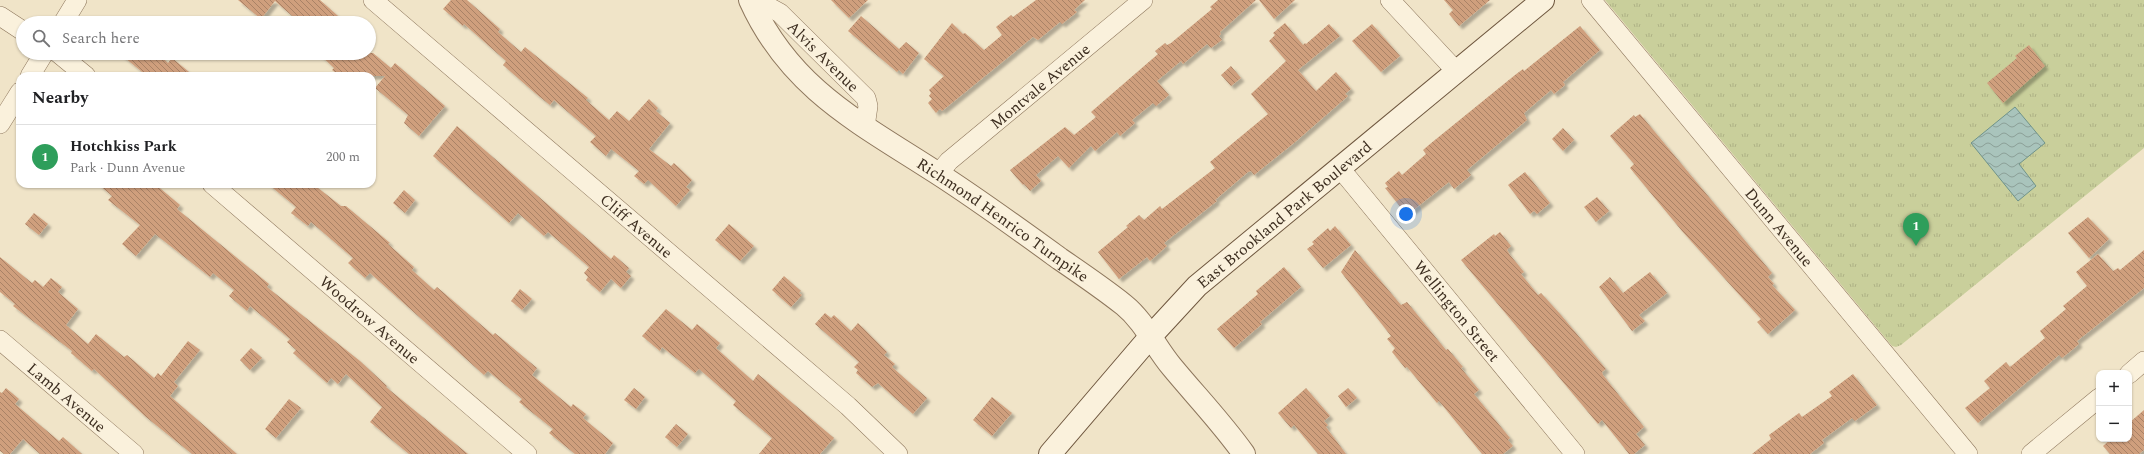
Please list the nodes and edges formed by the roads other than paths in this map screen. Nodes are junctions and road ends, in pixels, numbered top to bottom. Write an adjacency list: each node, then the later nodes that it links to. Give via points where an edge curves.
1 (77, 0): 9 (street)
2 (373, 0): 29 (street, Cliff Avenue, via 848,406)
3 (1143, 0): 20 (street, Montvale Avenue, via 949,161)
4 (1390, 0): 13 (street)
5 (1543, 0): 13 (street, East Brookland Park Boulevard)
6 (1591, 0): 33 (street, Dunn Avenue)
7 (752, 3): 18 (street, Richmond Henrico Turnpike, via 773,43 800,76); 18 (street, Alvis Avenue, via 767,6 780,13 866,98 868,106)
8 (0, 16): 10 (street)
9 (67, 16)
10 (16, 26)
11 (40, 60): 14 (street)
12 (67, 60): 15 (street)
13 (1456, 71): 19 (street, East Brookland Park Boulevard)
14 (32, 72)
15 (81, 72)
16 (16, 98): 17 (street)
17 (0, 124)
18 (864, 127): 20 (street, Richmond Henrico Turnpike)
19 (1339, 167): 22 (street, East Brookland Park Boulevard, via 1197,286); 32 (street, Wellington Street)
20 (938, 174): 22 (street, Richmond Henrico Turnpike, via 1122,304 1137,317)
21 (217, 188): 28 (street, Woodrow Avenue)
22 (1150, 337): 30 (street, East Brookland Park Boulevard); 31 (street, Richmond Henrico Turnpike)
23 (0, 340): 27 (street, Lamb Avenue)
24 (2144, 361): 25 (street)
25 (2132, 371)
26 (2096, 400): 34 (street)
27 (134, 454)
28 (527, 454)
29 (898, 454)
30 (1050, 454)
31 (1244, 454)
32 (1575, 454)
33 (1968, 454)
34 (2031, 454)

